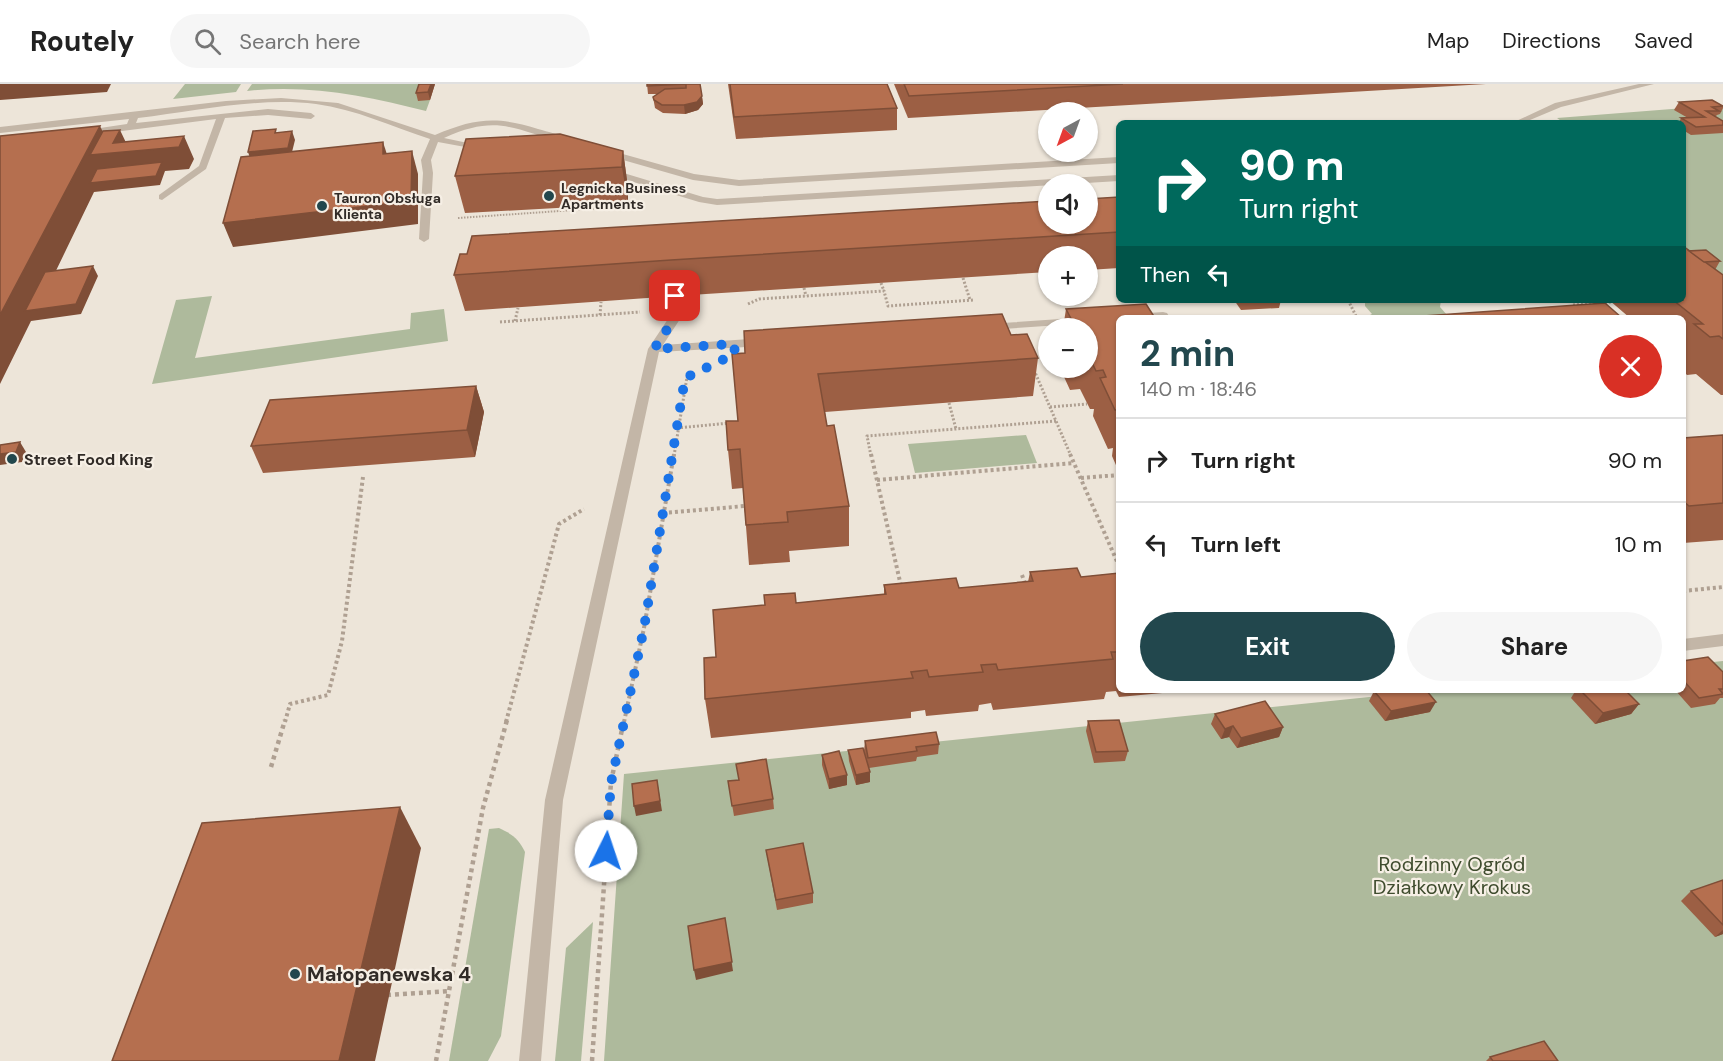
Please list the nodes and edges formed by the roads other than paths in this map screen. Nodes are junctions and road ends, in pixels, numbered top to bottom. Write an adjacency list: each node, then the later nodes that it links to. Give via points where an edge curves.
1 (1650, 84): 2 (street)
2 (1627, 86): 6 (street, via 1558,105)
3 (134, 115): 7 (street); 8 (street); 12 (street, via 266,100 317,102)
4 (311, 116): 5 (street, via 268,112)
5 (222, 117): 8 (street); 19 (street, via 203,167)
6 (1523, 120)
7 (74, 122): 9 (street); 11 (street)
8 (130, 126): 10 (street)
9 (0, 130)
10 (78, 134)
11 (67, 136)
12 (435, 138): 13 (street, via 467,125 488,122); 15 (street); 20 (street, via 426,160)
13 (571, 142)
14 (592, 148): 16 (street, via 693,177 739,183)
15 (491, 149)
16 (1116, 160)
17 (593, 167): 18 (street, via 717,202)
18 (1116, 178)
19 (162, 197)
20 (424, 239)
21 (675, 296): 25 (street, via 676,316)
22 (1116, 318): 23 (street)
23 (968, 328)
24 (780, 341): 25 (street)
25 (654, 349): 28 (street, via 555,800)
26 (1723, 640): 27 (street)
27 (1686, 645)
28 (530, 1061)

